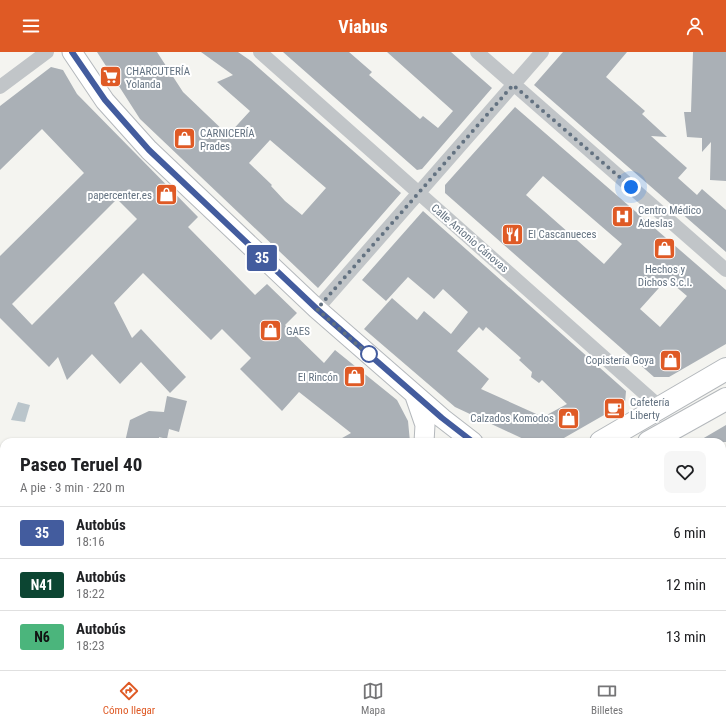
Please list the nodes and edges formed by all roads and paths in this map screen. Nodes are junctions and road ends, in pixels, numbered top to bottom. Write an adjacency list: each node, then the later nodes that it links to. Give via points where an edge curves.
1 (47, 52): 7 (street)
2 (72, 52): 10 (main road, via 105,100 149,150)
3 (260, 52): 8 (street, Calle Antonio Cánovas)
4 (477, 52): 6 (street)
5 (542, 52): 6 (street)
6 (513, 85): 8 (street); 9 (street)
7 (0, 87)
8 (419, 193): 10 (street); 14 (street, Calle Antonio Cánovas)
9 (726, 270)
10 (317, 309): 12 (main road)
11 (726, 369): 14 (main road)
12 (413, 393): 15 (main road, via 424,416); 16 (main road)
13 (726, 399): 18 (main road)
14 (661, 408): 17 (main road)
15 (424, 438)
16 (468, 438)
17 (608, 438)
18 (656, 438)

